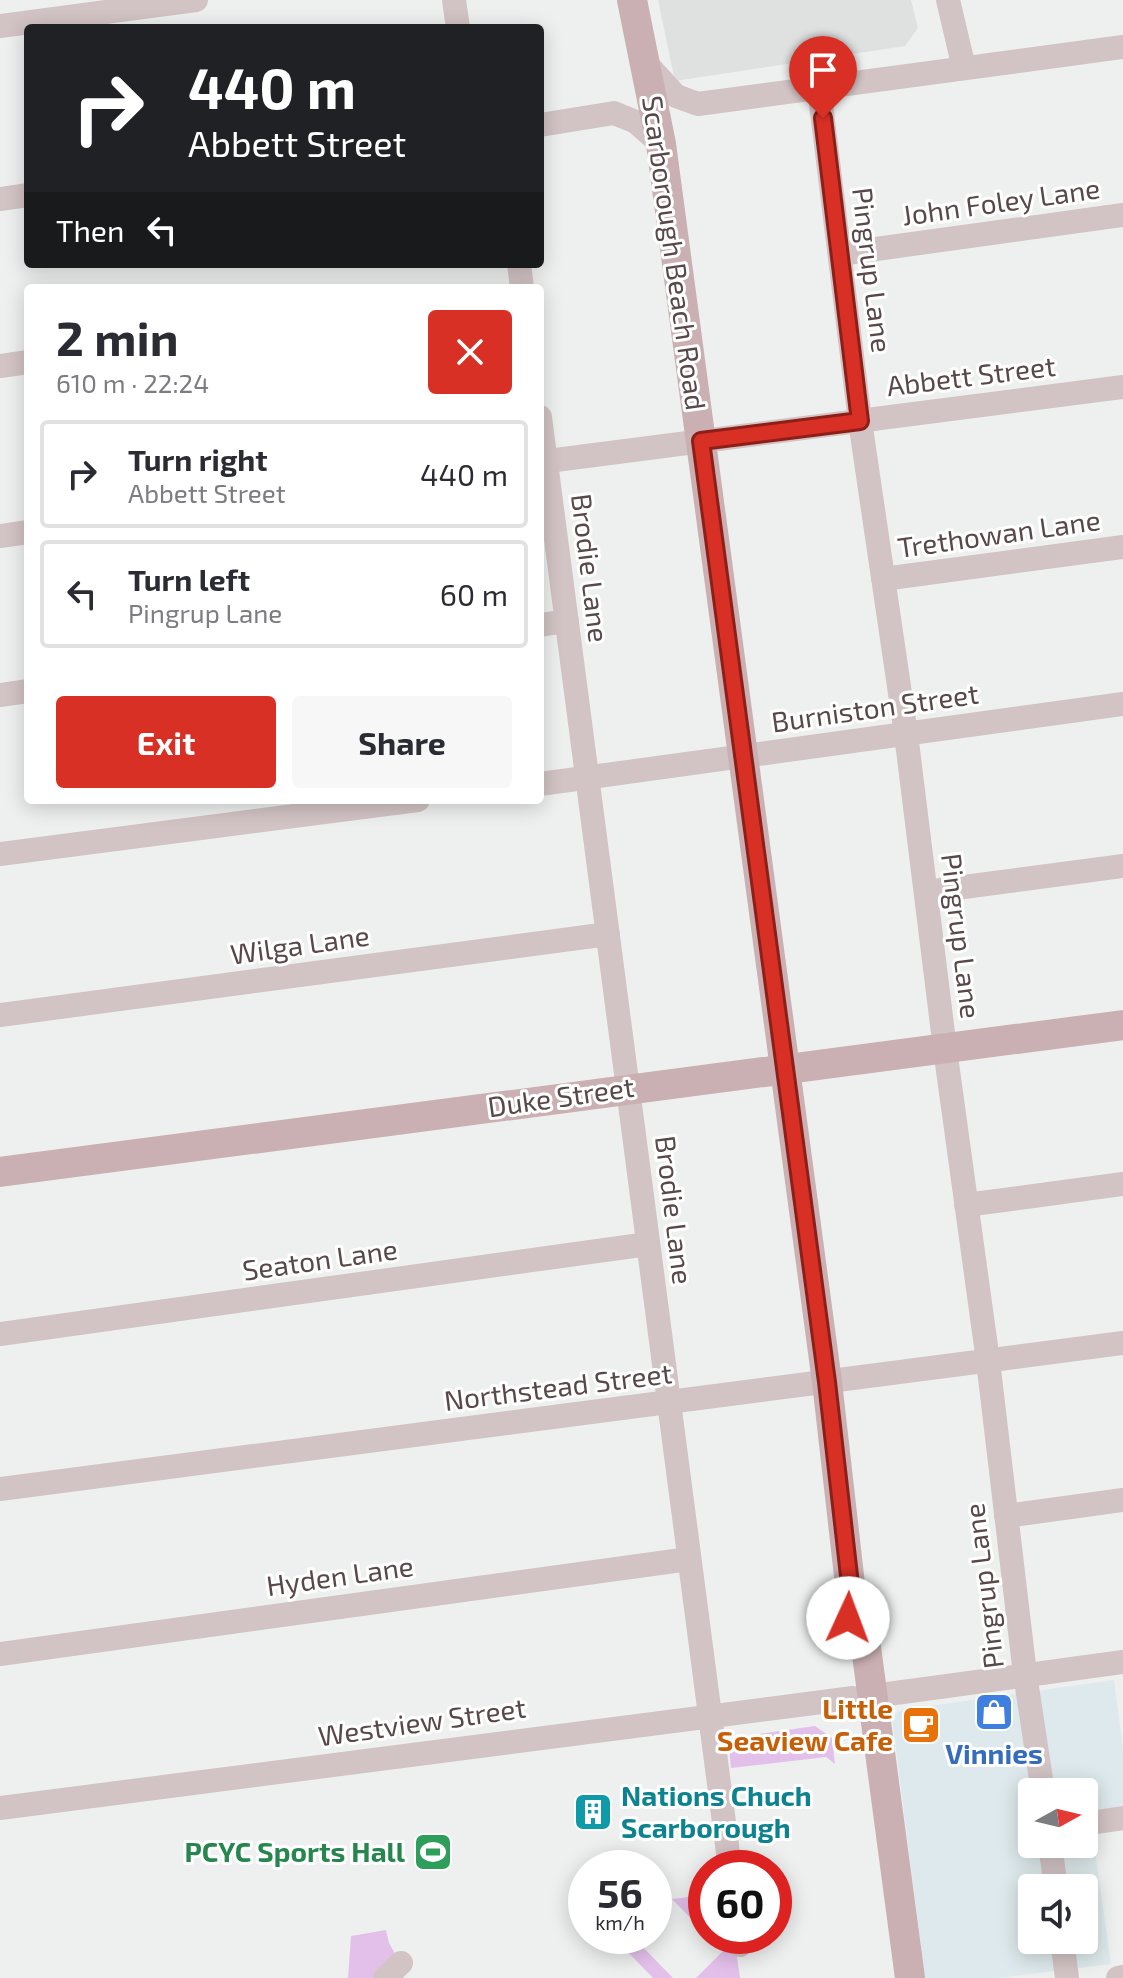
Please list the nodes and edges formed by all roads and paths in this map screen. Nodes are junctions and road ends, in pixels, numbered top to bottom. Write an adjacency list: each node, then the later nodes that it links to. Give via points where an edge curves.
1 (196, 0): 6 (street)
2 (454, 0): 5 (street)
3 (632, 0): 8 (main road, Scarborough Beach Road)
4 (948, 0): 9 (street)
5 (457, 24)
6 (0, 26)
7 (1123, 47): 9 (street)
8 (644, 61): 10 (street, via 676,96 698,104); 12 (main road, Scarborough Beach Road)
9 (964, 68): 10 (street)
10 (819, 88): 16 (street, Pingrup Lane)
11 (544, 124): 12 (street, via 614,113 636,122)
12 (661, 144): 21 (main road, Scarborough Beach Road)
13 (24, 196): 14 (street)
14 (0, 199)
15 (1123, 215): 16 (street, John Foley Lane)
16 (840, 254): 20 (street, Pingrup Lane)
17 (24, 363): 18 (street)
18 (0, 366)
19 (1123, 387): 20 (street, Abbett Street)
20 (860, 421): 21 (street, Abbett Street); 27 (street, Pingrup Lane)
21 (701, 441): 22 (street, Abbett Street); 34 (main road, Scarborough Beach Road)
22 (544, 462)
23 (544, 469): 28 (street, Brodie Lane)
24 (24, 533): 25 (street)
25 (0, 536)
26 (1123, 547): 27 (street, Trethowan Lane)
27 (883, 579): 33 (street, Pingrup Lane)
28 (567, 621): 29 (street); 35 (street, Brodie Lane)
29 (544, 624)
30 (24, 692): 31 (street)
31 (0, 695)
32 (1123, 704): 33 (street, Burniston Street)
33 (906, 734): 34 (street, Burniston Street); 40 (street, Pingrup Lane)
34 (743, 757): 35 (street, Burniston Street); 45 (main road, Scarborough Beach Road)
35 (588, 778): 36 (street, Burniston Street); 41 (street, Brodie Lane)
36 (544, 784)
37 (387, 804): 38 (street)
38 (0, 854)
39 (1123, 866): 40 (street)
40 (926, 892): 44 (street, Pingrup Lane)
41 (608, 934): 42 (street, Wilga Lane); 46 (street, Brodie Lane)
42 (0, 1015)
43 (1123, 1025): 44 (main road, Duke Street)
44 (945, 1049): 45 (main road, Duke Street); 49 (street, Pingrup Lane)
45 (784, 1068): 46 (main road, Duke Street); 54 (main road, Scarborough Beach Road)
46 (629, 1088): 47 (main road, Duke Street); 50 (street, Brodie Lane)
47 (0, 1172)
48 (1123, 1184): 49 (street)
49 (966, 1205): 53 (street, Pingrup Lane)
50 (648, 1244): 51 (street, Seaton Lane); 55 (street, Brodie Lane)
51 (0, 1334)
52 (1123, 1343): 53 (street, Northstead Street)
53 (988, 1361): 54 (street, Northstead Street); 58 (street, Pingrup Lane)
54 (827, 1382): 55 (street, Northstead Street); 63 (main road, Scarborough Beach Road, via 852,1602 845,1634)
55 (670, 1402): 56 (street, Northstead Street); 59 (street, Brodie Lane)
56 (0, 1489)
57 (1123, 1500): 58 (street)
58 (1006, 1516): 62 (street, Pingrup Lane)
59 (689, 1559): 60 (street, Hyden Lane); 64 (street, Brodie Lane)
60 (0, 1654)
61 (1123, 1662): 62 (street, Westview Street)
62 (1025, 1674): 63 (street, Westview Street); 65 (street, Pingrup Lane)
63 (863, 1697): 64 (street, Westview Street); 71 (main road, Scarborough Beach Road); 72 (main road, Scarborough Beach Road)
64 (710, 1715): 66 (street, Westview Street); 69 (street, Brodie Lane)
65 (1041, 1778)
66 (0, 1808)
67 (1123, 1818): 68 (street)
68 (1098, 1822)
69 (728, 1850)
70 (1064, 1954): 73 (street)
71 (890, 1978)
72 (910, 1978)
73 (1067, 1978)

